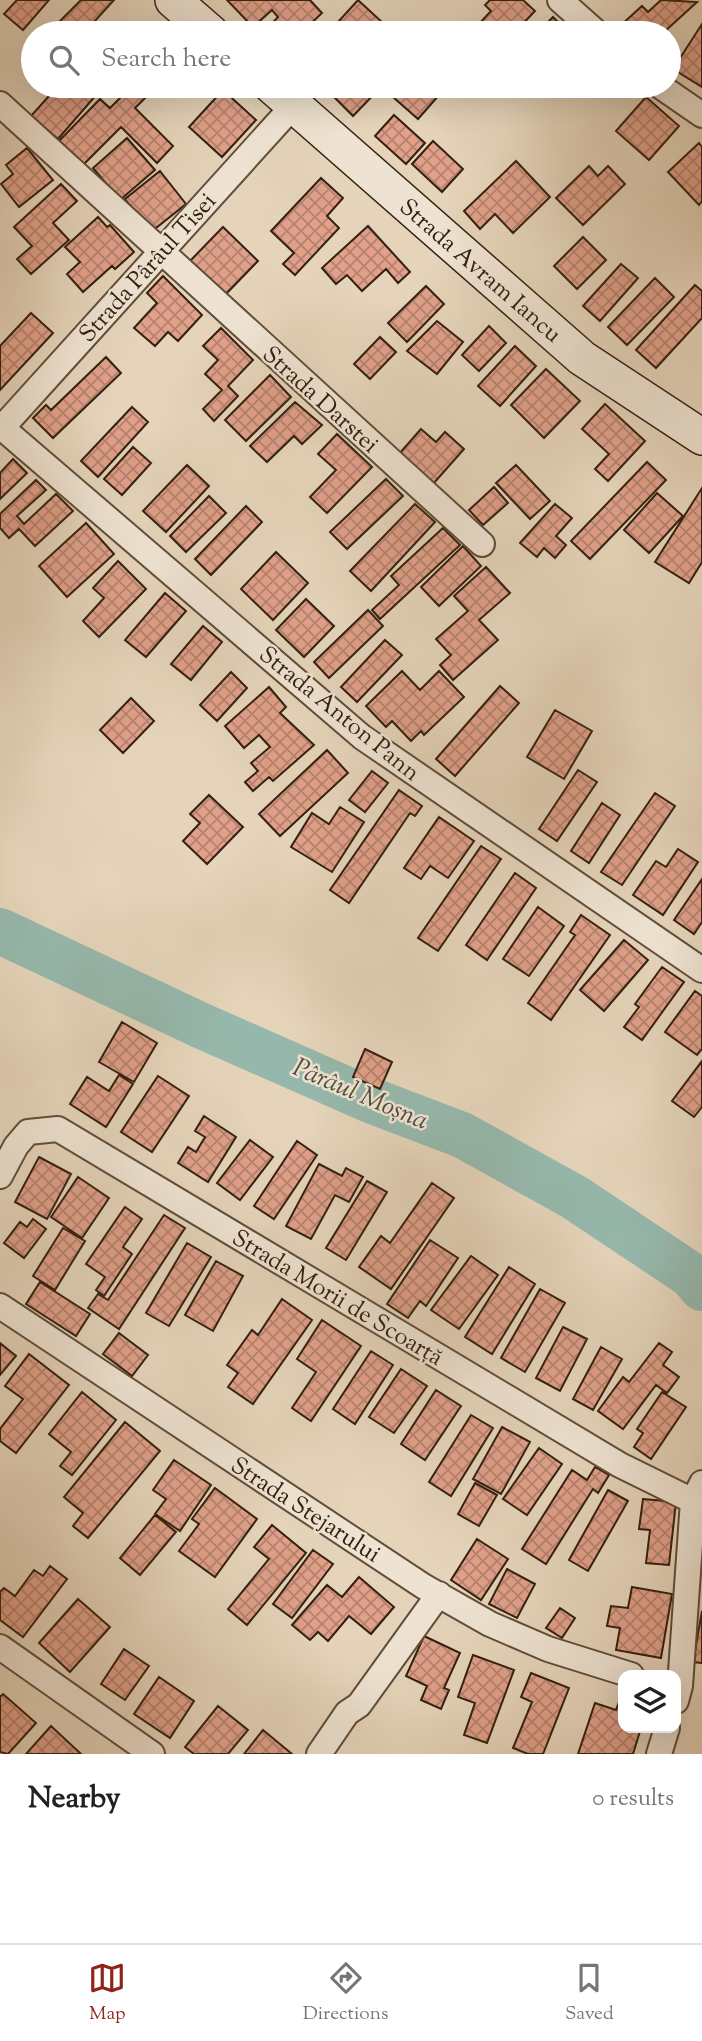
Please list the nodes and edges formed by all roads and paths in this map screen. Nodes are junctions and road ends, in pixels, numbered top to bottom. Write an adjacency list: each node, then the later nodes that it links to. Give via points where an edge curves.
1 (173, 0): 3 (main road)
2 (560, 0): 4 (street)
3 (197, 21)
4 (584, 21)
5 (281, 98): 10 (street, Strada Pârâul Tisei)
6 (286, 98): 12 (main road, Strada Avram Iancu, via 582,358)
7 (677, 98): 9 (street)
8 (0, 104): 10 (street, Strada Darstei)
9 (702, 115)
10 (160, 254): 11 (street, Strada Pârâul Tisei); 13 (street, Strada Darstei)
11 (1, 428): 14 (street, Strada Anton Pann, via 362,737)
12 (702, 437)
13 (482, 544)
14 (702, 970)
15 (0, 1176): 17 (street, Strada Morii de Scoarţă, via 29,1132 58,1129 620,1465)
16 (0, 1306): 18 (street, Strada Stejarului)
17 (698, 1492): 21 (street)
18 (439, 1594): 20 (street, Strada Stejarului, via 490,1624); 24 (street)
19 (0, 1647): 23 (street)
20 (618, 1671)
21 (683, 1690)
22 (665, 1733): 25 (street)
23 (152, 1754)
24 (319, 1754)
25 (659, 1754)

